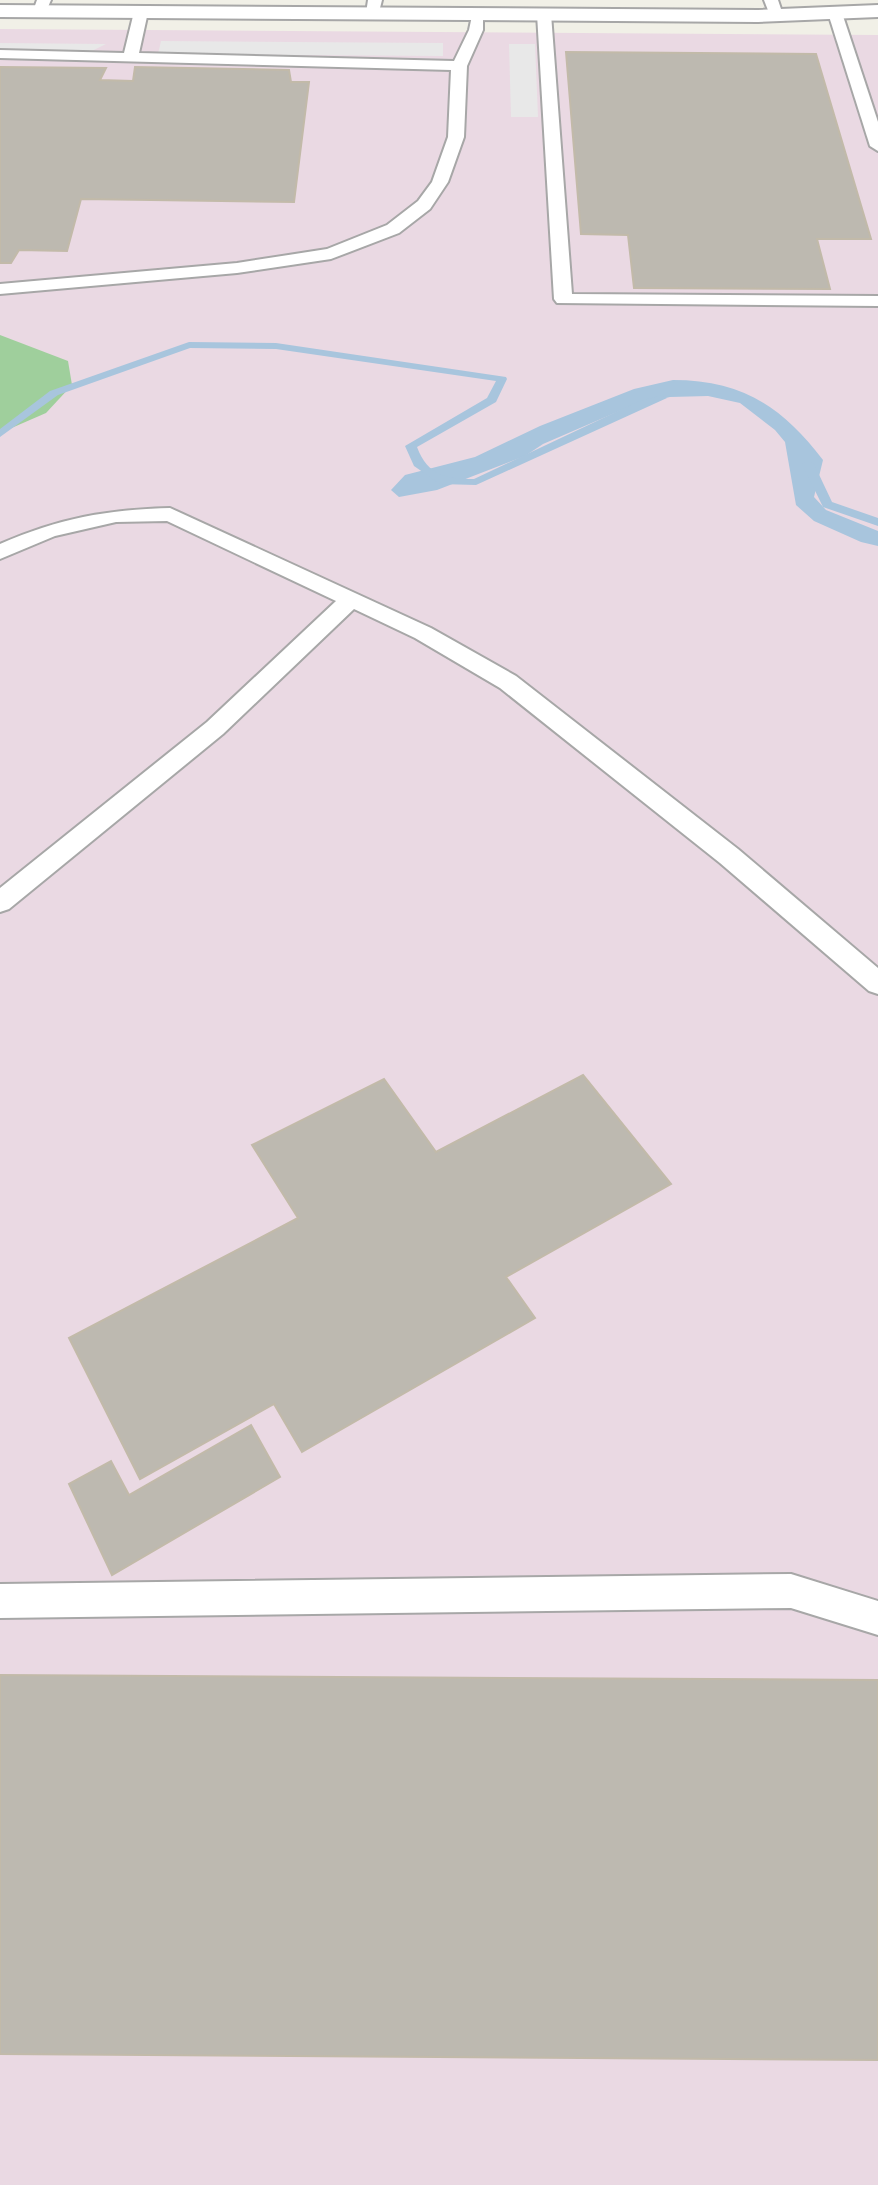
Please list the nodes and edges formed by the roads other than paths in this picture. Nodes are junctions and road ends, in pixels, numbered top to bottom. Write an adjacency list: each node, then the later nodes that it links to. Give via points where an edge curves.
1 (42, 6): 5 (street); 7 (street)
2 (266, 6): 3 (street); 7 (street)
3 (374, 7): 9 (street)
4 (774, 8): 8 (street); 10 (street)
5 (0, 11)
6 (878, 11): 8 (street)
7 (141, 12): 12 (lane)
8 (835, 13): 14 (lane)
9 (478, 14): 10 (street); 13 (lane, via 476,30)
10 (544, 14): 16 (lane, via 563,299)
11 (0, 54): 12 (lane)
12 (131, 56): 13 (lane)
13 (459, 66): 15 (lane, via 456,137 440,182 424,205 393,229 331,254 237,268)
14 (878, 146)
15 (0, 289)
16 (878, 301)
17 (0, 552): 18 (lane, via 49,531 89,522 170,514)
18 (351, 599): 19 (lane, via 215,728); 20 (lane, via 423,633 508,682 729,856)
19 (0, 902)
20 (878, 983)
21 (0, 1601): 22 (lane, via 791,1591)
22 (878, 1618)

